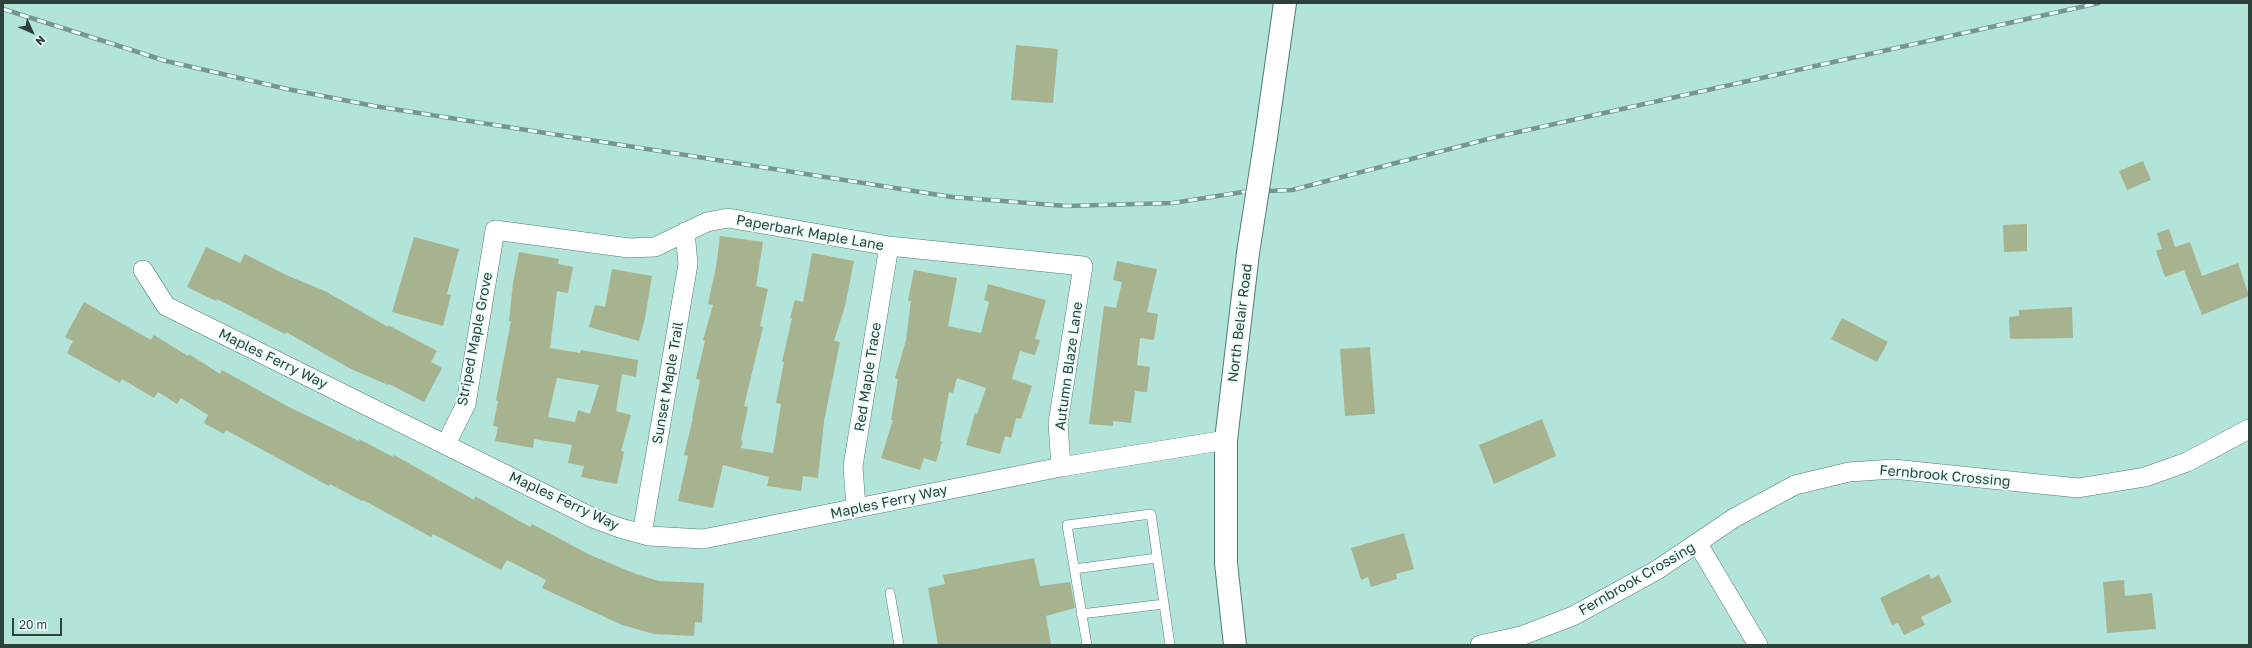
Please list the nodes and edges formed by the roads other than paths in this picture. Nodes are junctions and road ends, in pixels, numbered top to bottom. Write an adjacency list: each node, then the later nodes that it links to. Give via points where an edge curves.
1 (1285, 3): 8 (street, North Belair Road, bridge, via 1248,253)
2 (495, 230): 3 (street, Paperbark Maple Lane, via 629,248 655,246); 9 (street, Striped Maple Grove, via 466,404)
3 (685, 232): 4 (street, Paperbark Maple Lane, via 707,222 728,218); 12 (street, Sunset Maple Trail, via 688,264)
4 (889, 246): 5 (street, Paperbark Maple Lane); 11 (street, Red Maple Trace, via 853,466)
5 (1083, 266): 10 (street, Autumn Blaze Lane, via 1058,423)
6 (143, 270): 9 (street, Maples Ferry Way, via 166,306)
7 (2249, 429): 13 (street, Fernbrook Crossing, via 2187,462 2145,477 2078,488 1893,469 1849,472 1795,485 1734,518)
8 (1226, 440): 10 (street, Maples Ferry Way); 22 (street, North Belair Road, via 1226,562)
9 (446, 444): 12 (street, Maples Ferry Way, via 593,518)
10 (1061, 467): 11 (street, Maples Ferry Way)
11 (856, 508): 12 (street, Maples Ferry Way, via 703,539 675,539)
12 (642, 534)
13 (1698, 544): 23 (street, Fernbrook Crossing, via 1657,570 1573,616 1521,636); 24 (street)
14 (1157, 558): 15 (lane); 15 (lane, via 1151,514 1067,525); 17 (lane)
15 (1074, 569): 18 (lane)
16 (890, 593): 19 (lane)
17 (1164, 604): 18 (lane); 21 (lane)
18 (1081, 614): 20 (lane)
19 (899, 645)
20 (1086, 645)
21 (1170, 645)
22 (1236, 645)
23 (1480, 645)
24 (1758, 645)

